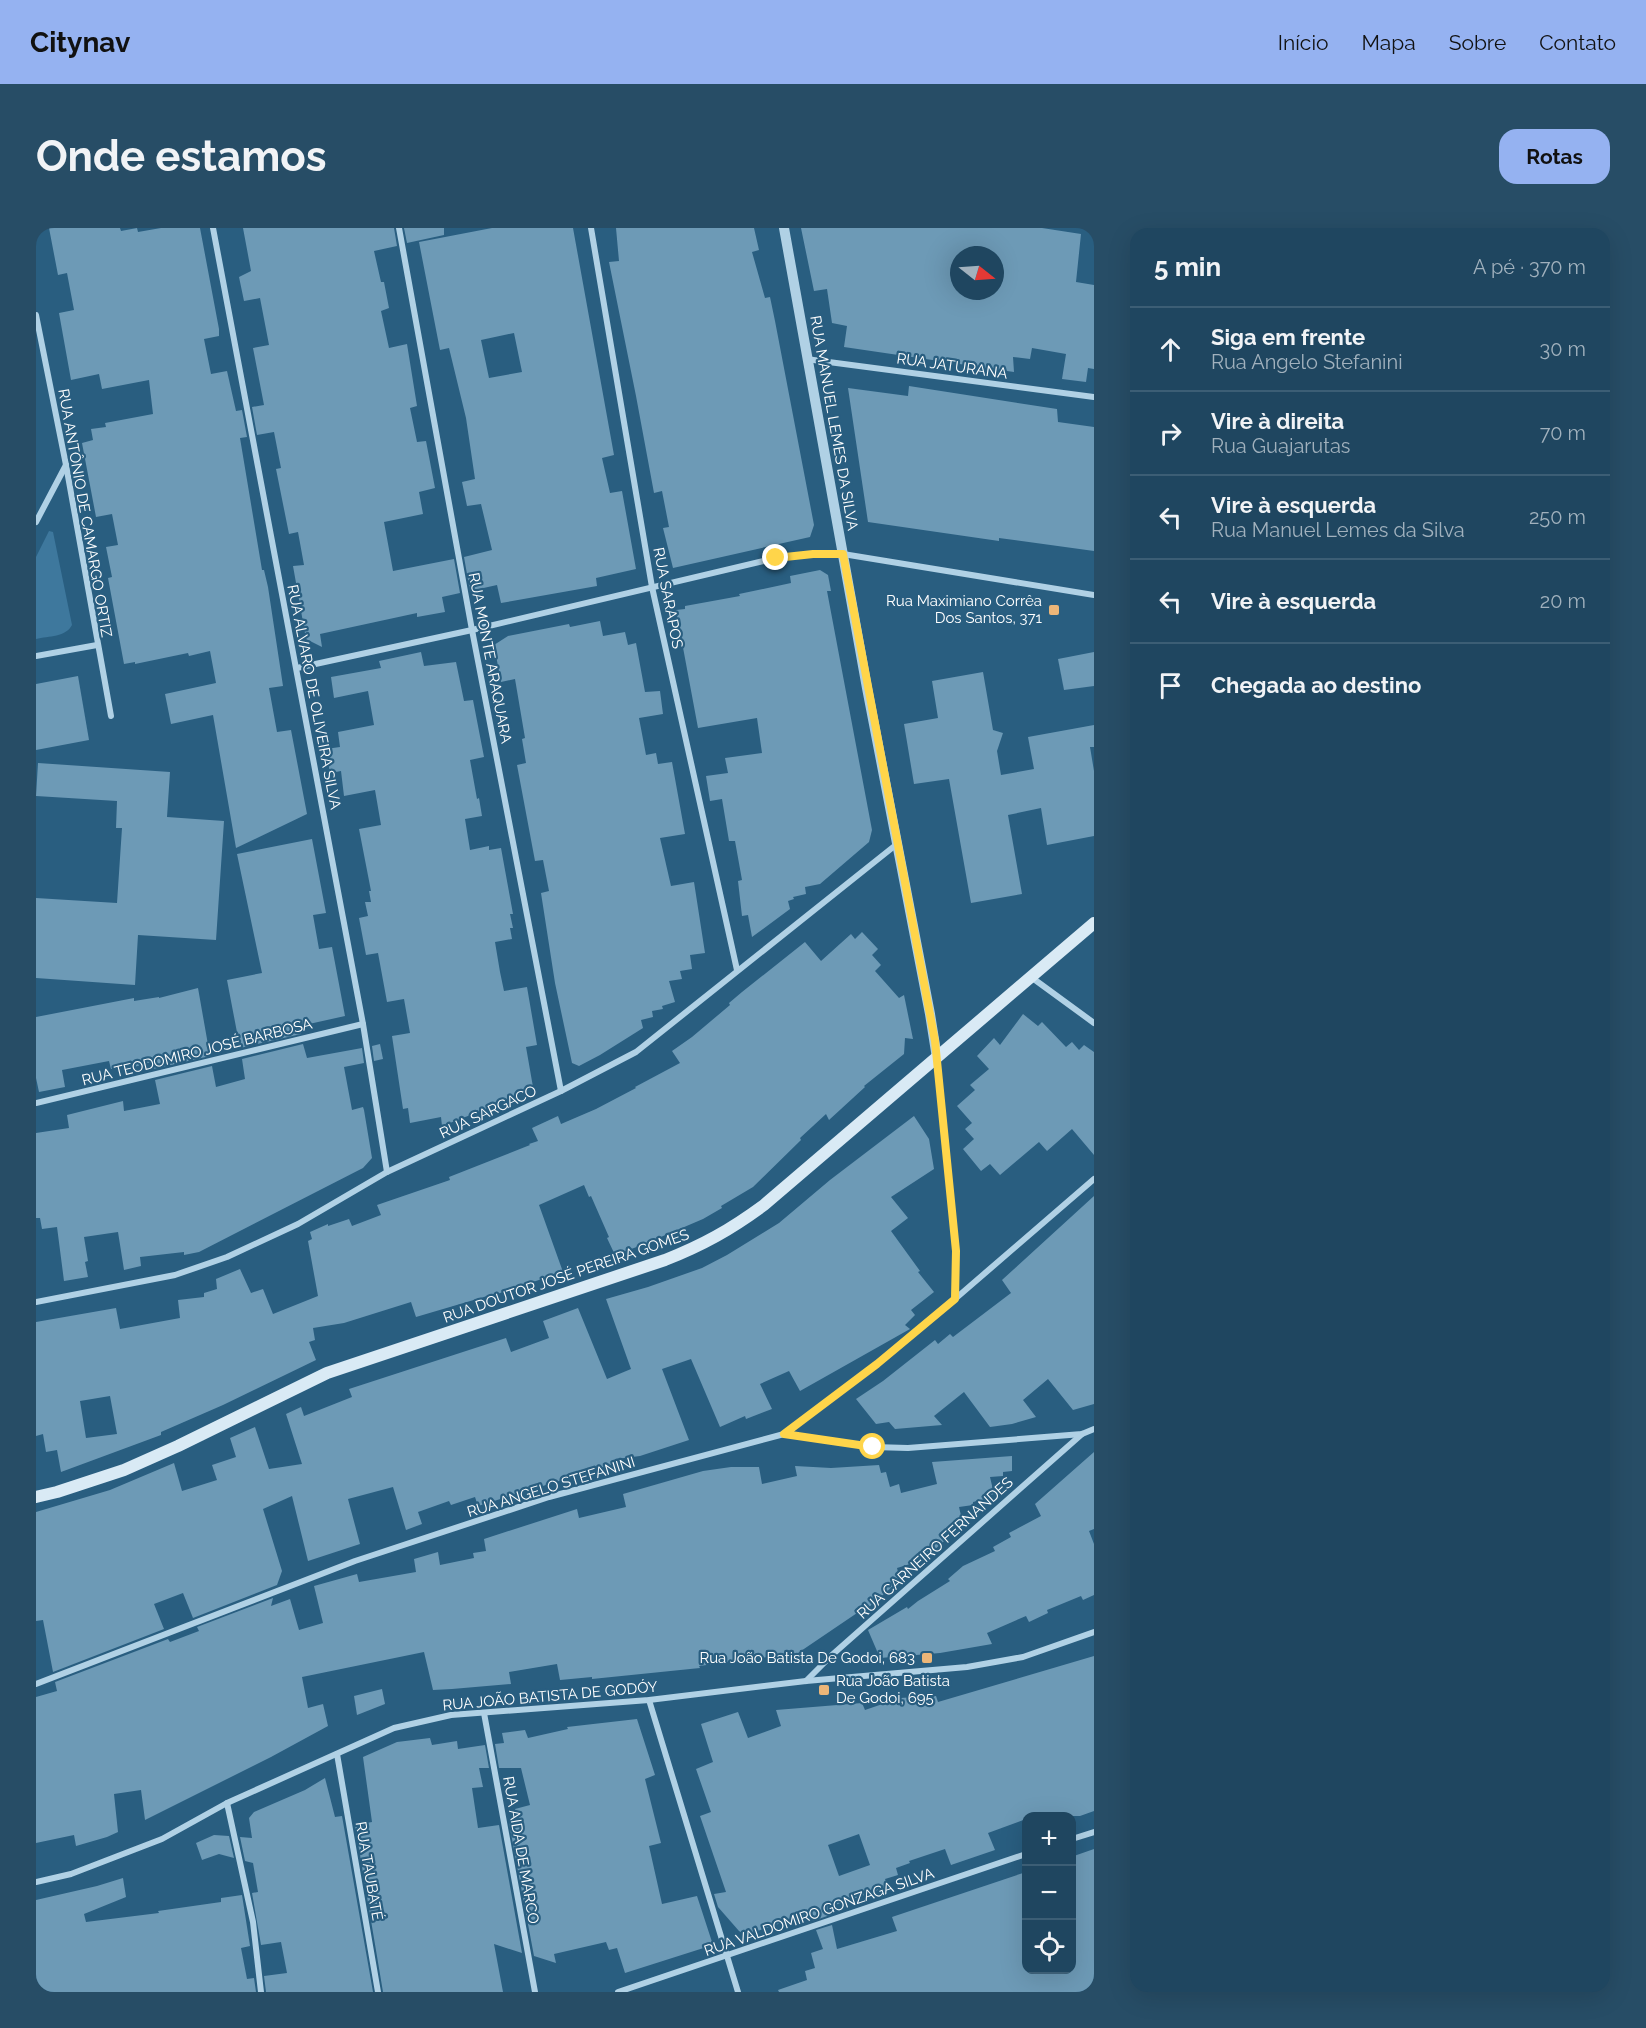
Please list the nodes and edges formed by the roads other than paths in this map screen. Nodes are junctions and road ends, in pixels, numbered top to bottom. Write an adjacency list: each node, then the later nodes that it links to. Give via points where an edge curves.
1 (213, 228): 16 (street, RUA ALVARO DE OLIVEIRA SILVA)
2 (399, 228): 13 (street, RUA MONTE ARAQUARA)
3 (591, 228): 11 (street, RUA SARAPOS)
4 (784, 228): 6 (street, RUA MANUEL LEMES DA SILVA)
5 (36, 315): 8 (street, RUA ANTÔNIO DE CAMARGO ORTIZ)
6 (806, 358): 7 (street, RUA JATURANA); 10 (street, RUA MANUEL LEMES DA SILVA)
7 (1094, 397)
8 (66, 465): 9 (street); 14 (street, RUA ANTÔNIO DE CAMARGO ORTIZ)
9 (36, 522)
10 (843, 554): 11 (street, via 776,558); 12 (street); 18 (street, RUA MANUEL LEMES DA SILVA)
11 (652, 587): 13 (street); 20 (street, RUA SARAPOS)
12 (1094, 595)
13 (472, 630): 16 (street); 25 (street, RUA MONTE ARAQUARA)
14 (97, 645): 15 (street); 17 (street, RUA ANTÔNIO DE CAMARGO ORTIZ)
15 (36, 656)
16 (297, 668): 23 (street, RUA ALVARO DE OLIVEIRA SILVA)
17 (111, 716)
18 (897, 844): 20 (street, RUA SARGACO); 24 (street, RUA MANUEL LEMES DA SILVA)
19 (1094, 923): 21 (main road, RUA DOUTOR JOSÉ PEREIRA GOMES)
20 (737, 970): 25 (street, RUA SARGACO, via 636,1052)
21 (1031, 977): 22 (street); 24 (main road, RUA DOUTOR JOSÉ PEREIRA GOMES)
22 (1094, 1023)
23 (363, 1024): 26 (street, RUA TEODOMIRO JOSÉ BARBOSA); 27 (street, RUA ALVARO DE OLIVEIRA SILVA)
24 (937, 1058): 29 (street, RUA MANUEL LEMES DA SILVA, via 956,1251); 34 (main road, RUA DOUTOR JOSÉ PEREIRA GOMES, via 764,1205 700,1246 327,1373 124,1470)
25 (561, 1091): 27 (street, RUA SARGACO)
26 (36, 1103)
27 (387, 1172): 30 (street, RUA SARGACO, via 298,1224 227,1257 175,1275)
28 (1094, 1179): 29 (street)
29 (955, 1299): 32 (street)
30 (36, 1302)
31 (1094, 1429): 33 (street, RUA ANGELO STEFANINI)
32 (784, 1434): 33 (street, RUA ANGELO STEFANINI, via 908,1448); 37 (street, RUA ANGELO STEFANINI, via 549,1497 355,1561)
33 (1082, 1434): 36 (street, RUA CARNEIRO FERNANDES)
34 (36, 1497)
35 (1094, 1632): 36 (street, RUA JOÃO BATISTA DE GODÓY, via 1023,1657 967,1667)
36 (806, 1681): 38 (street, RUA JOÃO BATISTA DE GODÓY)
37 (36, 1684)
38 (649, 1700): 39 (street, RUA JOÃO BATISTA DE GODÓY); 46 (street)
39 (484, 1713): 40 (street, RUA JOÃO BATISTA DE GODÓY, via 451,1715 394,1728); 49 (street, RUA AIDA DE MARCO)
40 (337, 1754): 41 (street, RUA JOÃO BATISTA DE GODÓY); 48 (street, RUA TAUBATÉ)
41 (227, 1803): 45 (street, RUA JOÃO BATISTA DE GODÓY, via 162,1839 71,1874); 47 (street, via 253,1922)
42 (1094, 1832): 43 (street)
43 (1076, 1837)
44 (1022, 1855): 46 (street, RUA VALDOMIRO GONZAGA SILVA)
45 (36, 1882)
46 (727, 1956): 50 (street, RUA VALDOMIRO GONZAGA SILVA); 51 (street)
47 (261, 1992)
48 (378, 1992)
49 (535, 1992)
50 (618, 1992)
51 (738, 1992)

